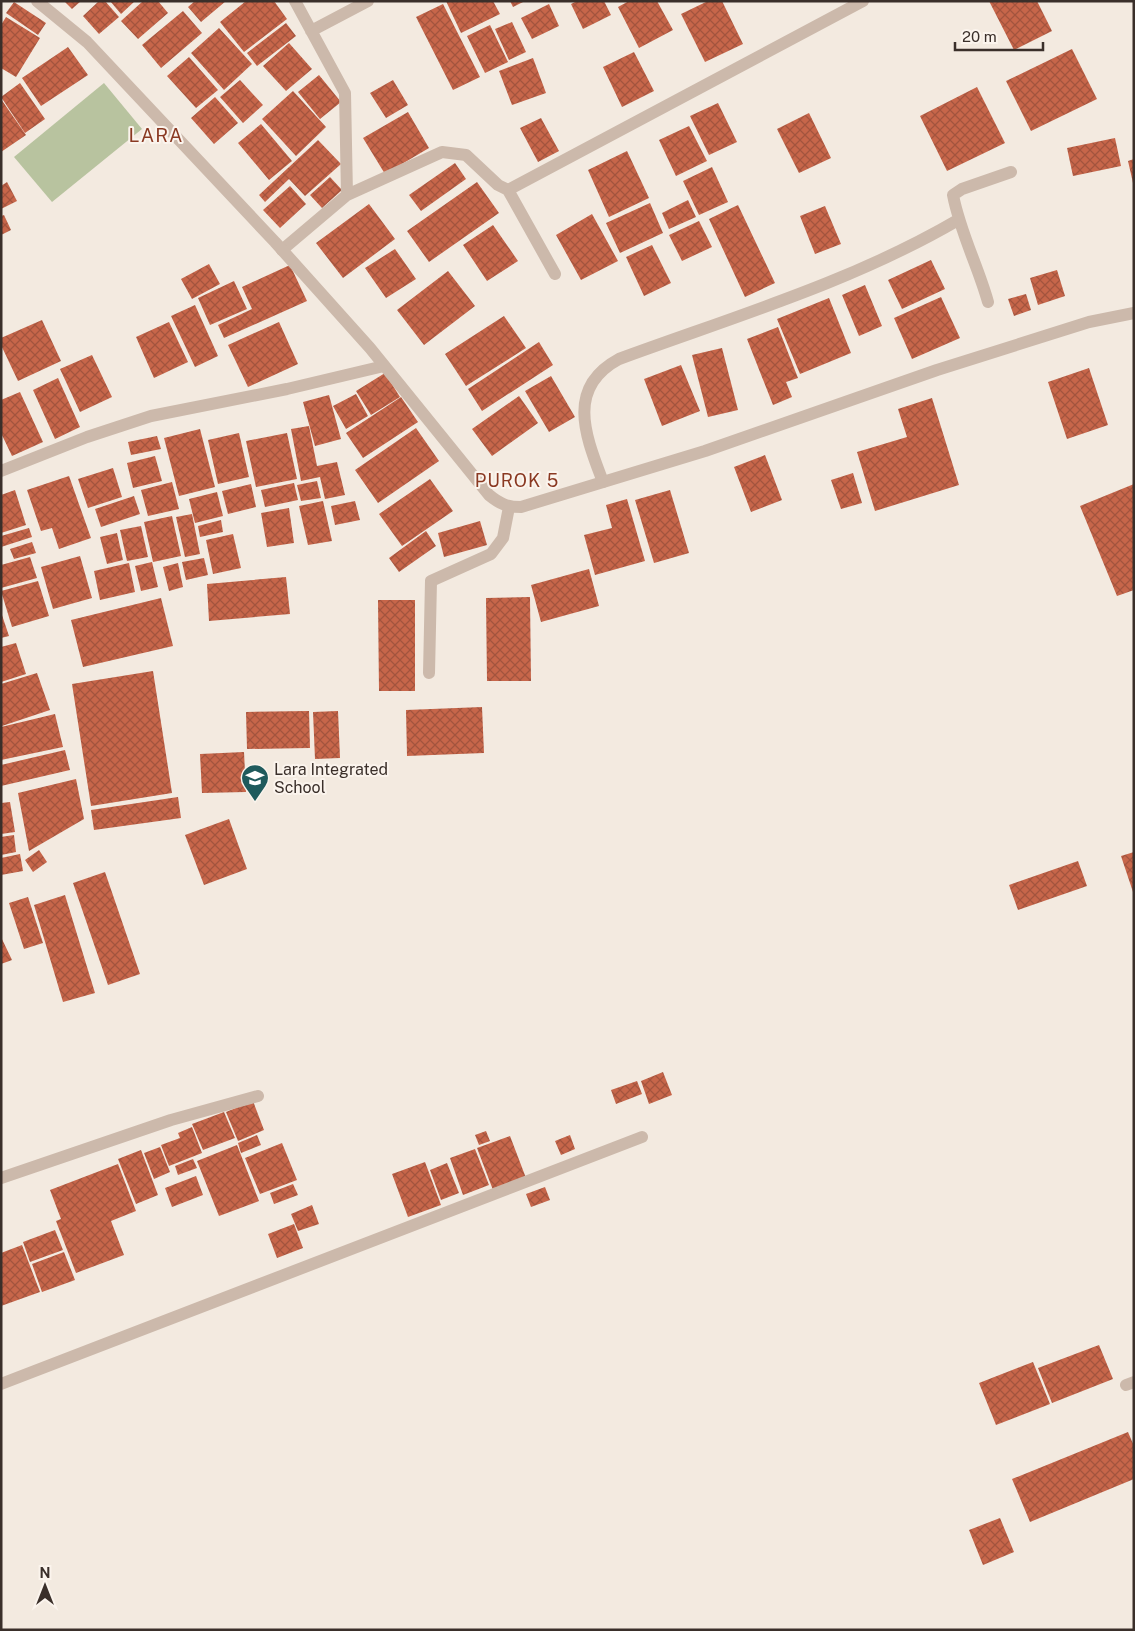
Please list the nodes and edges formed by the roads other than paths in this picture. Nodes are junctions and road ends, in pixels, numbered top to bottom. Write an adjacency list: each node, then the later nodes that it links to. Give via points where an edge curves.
1 (37, 1): 10 (street, via 87,42)
2 (295, 1): 5 (street)
3 (368, 1): 5 (street)
4 (863, 1): 7 (street)
5 (311, 31): 8 (street, via 345,93)
6 (1011, 172): 9 (street, via 953,195)
7 (508, 190): 8 (street, via 498,185 466,155 442,152); 11 (street)
8 (348, 195): 10 (street)
9 (958, 220): 12 (street); 16 (street, via 861,270 618,359 603,368 593,380 583,410 588,442)
10 (282, 250): 14 (street)
11 (555, 274)
12 (988, 302)
13 (1134, 314): 16 (street, via 1089,322 1041,337 705,451)
14 (384, 366): 15 (street, via 151,416); 17 (street, via 489,495)
15 (1, 470)
16 (602, 482): 17 (street, via 521,507)
17 (509, 507): 18 (street, via 503,538 491,554 431,581)
18 (429, 673)
19 (258, 1096): 21 (street, via 171,1120)
20 (642, 1137): 22 (street)
21 (1, 1178)
22 (1, 1384)

